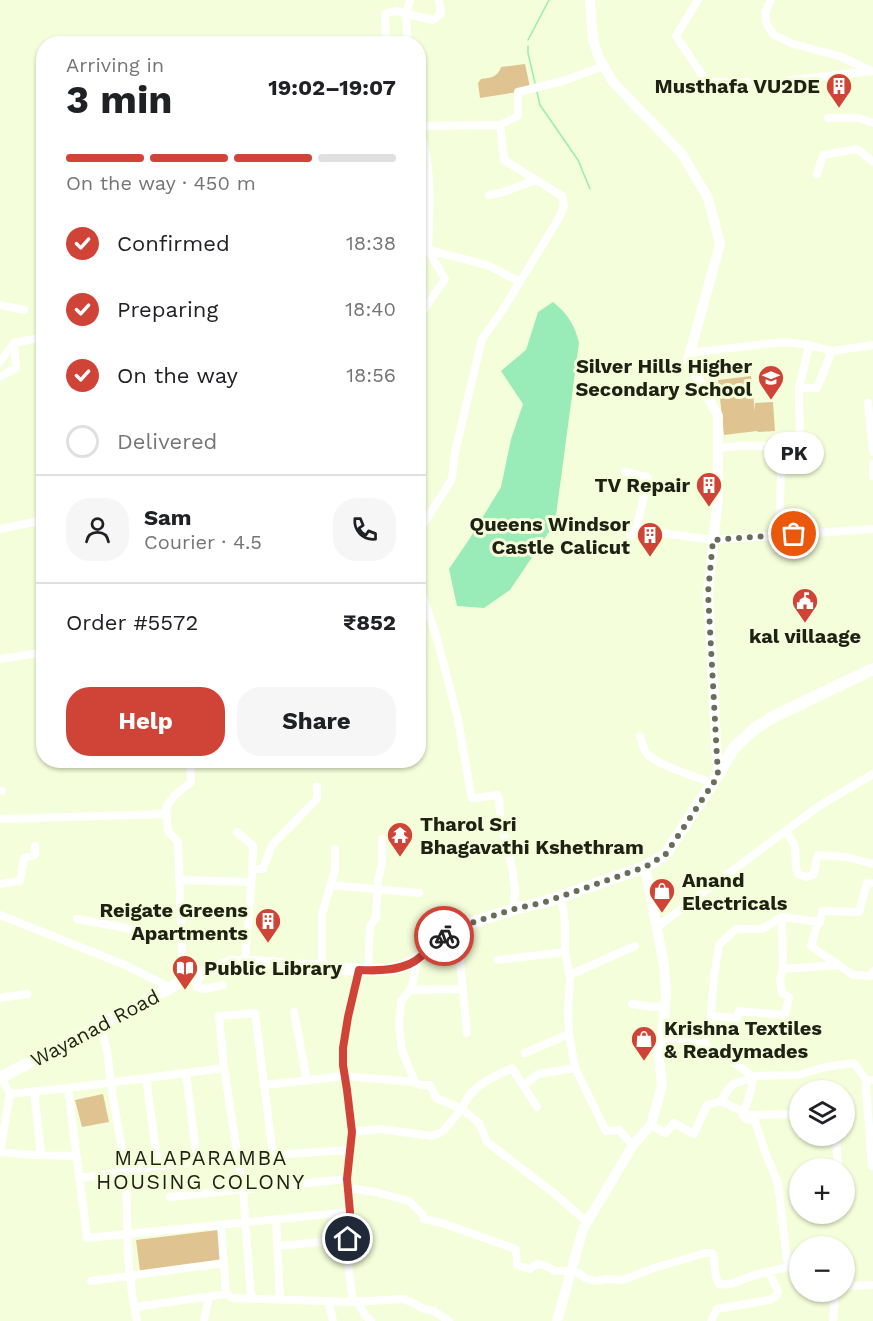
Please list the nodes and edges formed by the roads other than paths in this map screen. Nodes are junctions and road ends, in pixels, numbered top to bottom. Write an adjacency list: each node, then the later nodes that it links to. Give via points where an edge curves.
1 (410, 0): 6 (street)
2 (439, 0): 6 (street, via 441,15 433,20)
3 (590, 0): 9 (main road, via 593,40)
4 (698, 0): 10 (street, via 676,36 707,82 773,82)
5 (771, 0): 10 (street, via 765,12 774,35)
6 (406, 14): 7 (street, via 385,14); 8 (street)
7 (386, 36)
8 (407, 36)
9 (604, 66): 13 (street, via 518,92 518,117); 32 (main road, via 613,82 682,154 708,198 720,244)
10 (873, 71)
11 (828, 118): 12 (street, via 858,118)
12 (873, 123)
13 (500, 125): 14 (street); 18 (street, via 504,160)
14 (426, 127)
15 (426, 155): 20 (street, via 430,184)
16 (873, 162): 17 (street, via 857,149 823,155)
17 (817, 174)
18 (536, 180): 19 (street); 23 (street, via 562,195 564,206)
19 (489, 195)
20 (426, 221)
21 (426, 250): 23 (street, via 487,265)
22 (426, 253): 25 (street, via 445,279)
23 (520, 282): 43 (street, via 482,339 452,479)
24 (0, 305): 26 (street)
25 (426, 306)
26 (24, 310)
27 (36, 339): 28 (street)
28 (14, 343): 33 (street); 34 (street, via 16,368)
29 (809, 345): 31 (street); 32 (street, via 784,342); 35 (street)
30 (873, 345): 31 (street)
31 (832, 351): 35 (street, via 817,388)
32 (689, 353): 37 (main road, via 688,360 718,416)
33 (0, 362)
34 (0, 376)
35 (799, 388): 37 (street, via 800,446)
36 (868, 403): 38 (street)
37 (718, 448): 50 (main road)
38 (873, 452)
39 (873, 464): 42 (street)
40 (780, 470): 49 (street)
41 (625, 472): 48 (street, via 648,478)
42 (873, 476)
43 (426, 520)
44 (36, 522): 46 (street)
45 (621, 527): 48 (street)
46 (0, 529)
47 (873, 529): 49 (street)
48 (633, 532): 50 (street)
49 (779, 536): 50 (street)
50 (713, 540): 58 (main road, via 708,593)
51 (426, 606): 78 (street, via 458,719 472,798 497,795 500,799 515,890)
52 (36, 653): 53 (street)
53 (0, 659)
54 (873, 669): 58 (highway, Wayanad Road, via 753,729 733,749)
55 (640, 736): 58 (street, via 645,752 652,758 669,767)
56 (190, 768): 60 (street, via 191,782 174,796)
57 (873, 774): 62 (street)
58 (715, 779): 68 (highway, Wayanad Road, via 665,855)
59 (317, 787): 69 (street, via 317,800 272,845 263,868)
60 (166, 814): 61 (street); 70 (street, via 168,831 178,842)
61 (0, 819)
62 (786, 831): 67 (street, via 795,846 798,874 813,875 818,855); 83 (street)
63 (237, 832): 69 (street, via 253,846)
64 (382, 839): 75 (street)
65 (35, 846): 73 (street, via 35,855 24,858 20,880)
66 (334, 849): 74 (street)
67 (873, 864)
68 (645, 867): 77 (highway, Wayanad Road); 83 (main road)
69 (252, 869): 71 (street)
70 (180, 880): 71 (street); 85 (street)
71 (251, 882): 90 (street)
72 (873, 883): 82 (street, via 867,883 859,912 822,911)
73 (0, 884)
74 (330, 885): 75 (street); 92 (street, via 322,914)
75 (378, 889): 76 (street); 94 (street, via 376,918 370,926)
76 (419, 893)
77 (560, 897): 78 (highway, Wayanad Road); 87 (street)
78 (514, 909): 84 (highway, Wayanad Road)
79 (0, 915): 100 (street, via 125,965)
80 (782, 917): 82 (street); 93 (street); 108 (street, via 762,929 736,929 719,945)
81 (77, 919): 85 (street)
82 (818, 922): 91 (street, via 811,946)
83 (657, 927): 106 (main road, via 664,965)
84 (455, 929): 88 (highway, Wayanad Road); 101 (street)
85 (181, 935): 98 (street)
86 (635, 946): 97 (street)
87 (565, 952): 89 (street); 97 (street)
88 (417, 959): 94 (highway, Wayanad Road, via 402,967); 102 (street)
89 (498, 960)
90 (245, 962): 92 (highway, Wayanad Road); 96 (highway, Wayanad Road, via 230,963)
91 (839, 965): 93 (street); 95 (street, via 853,975 872,976)
92 (322, 967): 94 (highway, Wayanad Road)
93 (783, 969): 108 (street, via 782,993 789,997 785,1015 739,1011 737,1018)
94 (363, 970): 118 (street, via 348,1017)
95 (873, 971)
96 (198, 975): 98 (highway, Wayanad Road); 99 (street, via 197,987)
97 (570, 975): 111 (street)
98 (183, 981): 100 (highway, Wayanad Road)
99 (223, 985)
100 (171, 988): 109 (highway, Wayanad Road)
101 (463, 989): 102 (street); 110 (street)
102 (410, 990): 125 (street, via 401,1001 399,1025 402,1051)
103 (27, 994): 104 (street)
104 (0, 998)
105 (632, 1004): 106 (street)
106 (664, 1008): 112 (main road)
107 (294, 1012): 122 (street)
108 (711, 1016): 113 (street)
109 (100, 1026): 119 (highway, Wayanad Road); 124 (street)
110 (467, 1033)
111 (568, 1034): 114 (street); 116 (street)
112 (662, 1038): 113 (street, via 685,1039); 136 (main road, via 658,1050 662,1086)
113 (704, 1046): 121 (street, via 730,1059)
114 (525, 1053)
115 (224, 1068): 117 (street); 126 (street, via 219,1016 255,1012); 143 (street)
116 (574, 1068): 127 (street, via 538,1074); 138 (street, via 606,1131 619,1130)
117 (186, 1073): 120 (street); 144 (street)
118 (344, 1076): 122 (street); 125 (street); 137 (street)
119 (1, 1077): 130 (street)
120 (146, 1078): 124 (street); 145 (street)
121 (752, 1078): 123 (street, via 798,1075 854,1063); 131 (street, via 737,1082); 134 (street)
122 (307, 1081): 126 (street)
123 (870, 1081): 146 (street, via 866,1088)
124 (111, 1082): 128 (street); 147 (street)
125 (415, 1082): 133 (street, via 430,1085 436,1098)
126 (265, 1085): 141 (street)
127 (524, 1085): 132 (street); 133 (street, via 512,1068 485,1081 466,1099)
128 (68, 1088): 129 (street); 142 (street)
129 (34, 1091): 130 (street); 140 (street)
130 (10, 1094): 140 (street, via 0,1152)
131 (721, 1101): 134 (street); 136 (street, via 706,1105 694,1134 674,1124 665,1132)
132 (537, 1107)
133 (462, 1110): 137 (street, via 442,1132 432,1136 380,1129); 155 (street, via 479,1123 487,1142)
134 (743, 1112): 135 (street); 160 (street, via 744,1118 755,1121 778,1183)
135 (789, 1114)
136 (651, 1125): 138 (main road)
137 (352, 1132): 139 (street)
138 (633, 1145): 155 (main road)
139 (350, 1150): 141 (street); 149 (street)
140 (41, 1155): 142 (street)
141 (273, 1155): 143 (street)
142 (76, 1156): 148 (street)
143 (238, 1157): 144 (street); 150 (street)
144 (197, 1161): 145 (street)
145 (158, 1166): 147 (street)
146 (872, 1166)
147 (126, 1172): 148 (street); 157 (street)
148 (79, 1178): 157 (street, via 87,1238)
149 (347, 1184): 150 (street); 152 (street); 163 (street, via 409,1201 424,1219 516,1249 517,1265 530,1269 537,1264 555,1271)
150 (243, 1192): 151 (street); 154 (street)
151 (170, 1197)
152 (350, 1212): 153 (street); 174 (street, via 348,1264)
153 (276, 1220): 154 (street); 159 (street)
154 (245, 1222): 156 (street); 171 (street)
155 (587, 1222): 163 (main road)
156 (221, 1225): 157 (street); 161 (street)
157 (128, 1234): 165 (street)
158 (332, 1241): 159 (street)
159 (278, 1246): 172 (street)
160 (789, 1261)
161 (224, 1263): 165 (street); 169 (street)
162 (789, 1267): 164 (street)
163 (570, 1271): 164 (street, via 595,1281 623,1280 712,1253 719,1284); 182 (main road)
164 (770, 1272): 183 (street, via 778,1291 776,1296 717,1309)
165 (130, 1275): 166 (street); 176 (street)
166 (91, 1281)
167 (873, 1285): 168 (street)
168 (855, 1286)
169 (226, 1294): 170 (street); 171 (street)
170 (209, 1297): 176 (street); 178 (street)
171 (251, 1299): 172 (street)
172 (280, 1299): 173 (street)
173 (328, 1301): 174 (street); 179 (street)
174 (355, 1301): 180 (street); 181 (street, via 404,1299)
175 (834, 1302): 184 (street)
176 (135, 1307): 177 (street)
177 (137, 1321)
178 (204, 1321)
179 (333, 1321)
180 (371, 1321)
181 (449, 1321)
182 (557, 1321)
183 (711, 1321)
184 (833, 1321)

